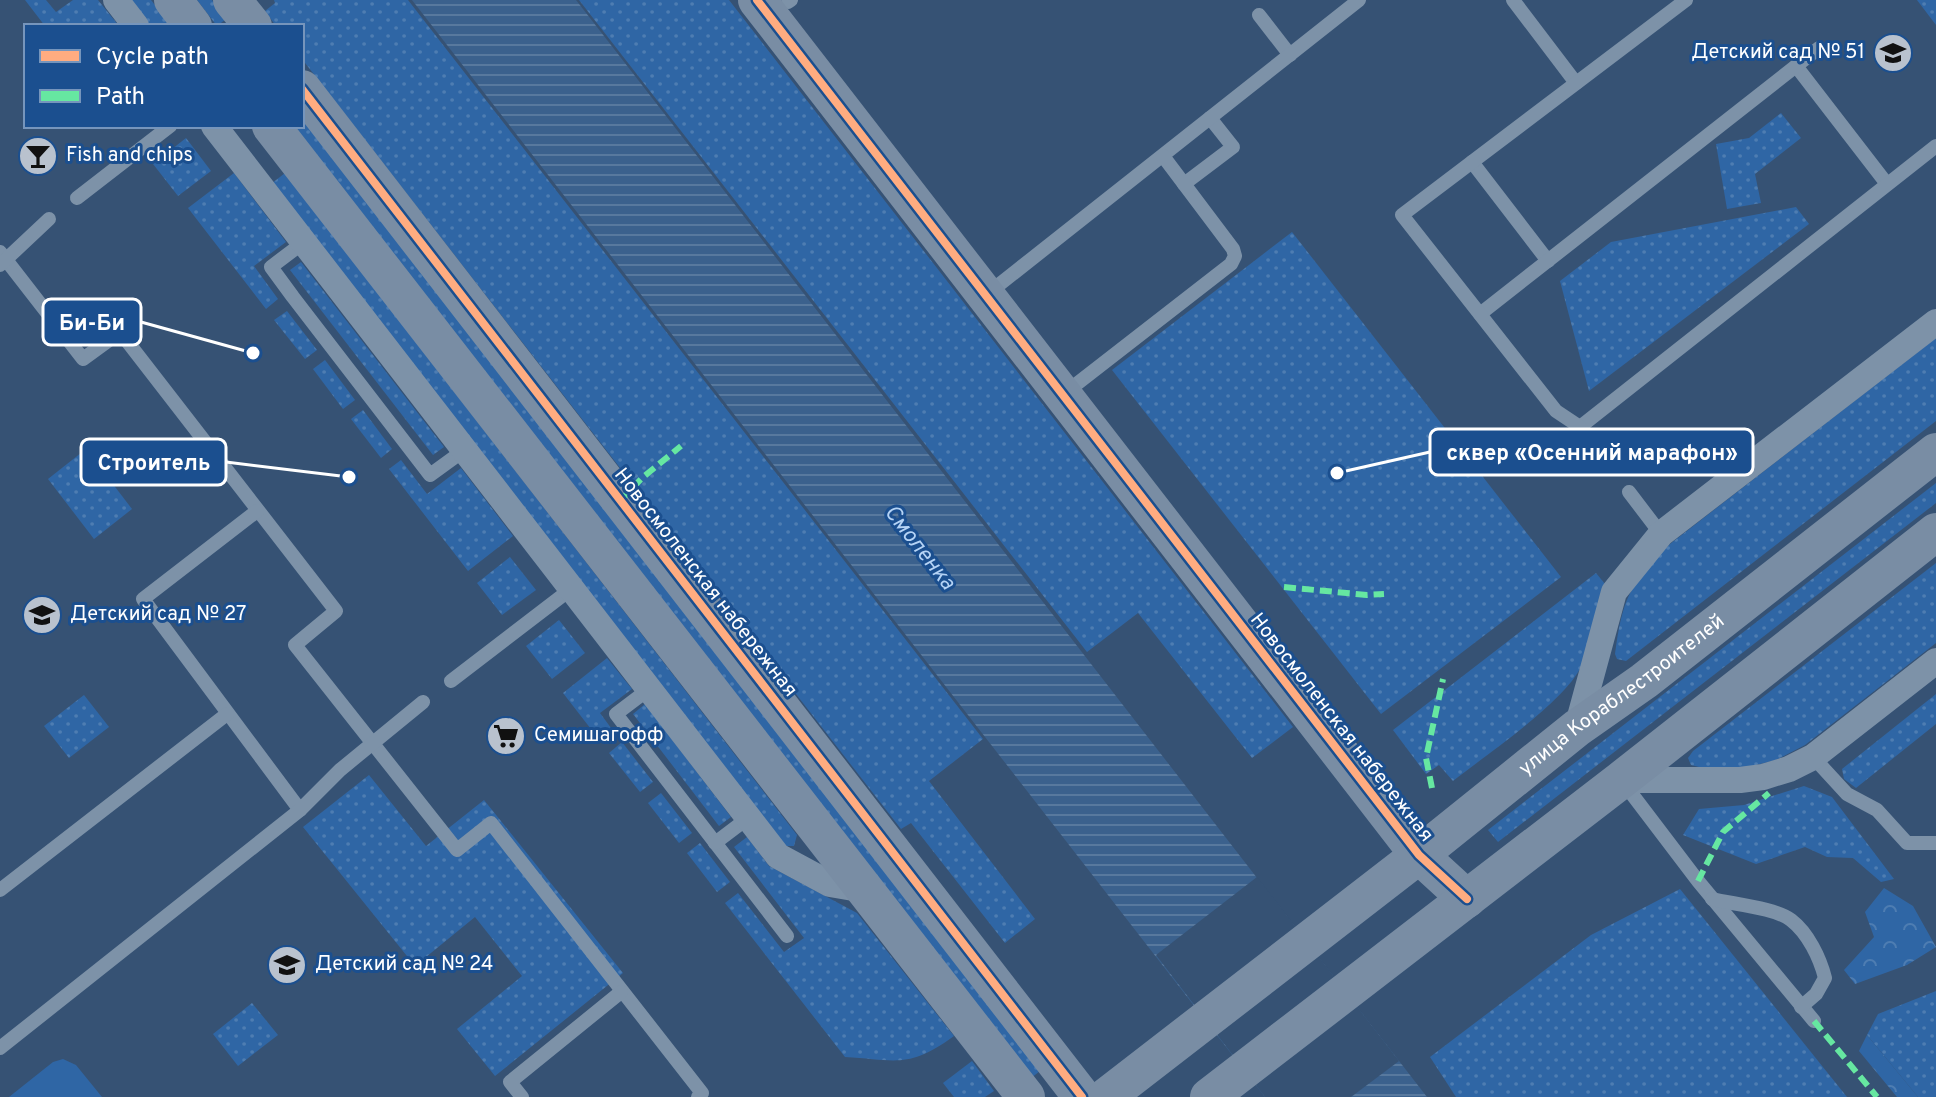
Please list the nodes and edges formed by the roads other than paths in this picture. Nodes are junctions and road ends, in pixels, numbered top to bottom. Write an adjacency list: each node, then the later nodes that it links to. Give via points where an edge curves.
1 (116, 0): 9 (street)
2 (173, 0): 10 (street)
3 (232, 0): 11 (street)
4 (781, 0): 31 (street, Новосмоленская набережная)
5 (1359, 0): 13 (lane)
6 (1513, 0): 15 (lane)
7 (1686, 0): 15 (lane)
8 (1259, 15): 13 (lane)
9 (134, 24)
10 (191, 24)
11 (251, 24)
12 (1819, 48): 14 (lane)
13 (1290, 55): 17 (lane)
14 (1796, 66): 25 (lane); 30 (lane)
15 (1576, 83): 23 (lane)
16 (304, 92): 70 (street, Новосмоленская набережная)
17 (1210, 118): 22 (lane); 24 (lane, via 1233,147)
18 (167, 128): 26 (lane)
19 (216, 128): 28 (street)
20 (273, 128): 59 (street)
21 (1936, 146): 25 (lane)
22 (1163, 156): 24 (lane); 31 (lane)
23 (1472, 162): 30 (lane); 32 (lane, via 1402,215)
24 (1184, 184): 34 (lane, via 1233,249 1231,264)
25 (1887, 184): 35 (lane)
26 (77, 198)
27 (49, 219): 29 (lane)
28 (304, 242): 36 (street); 36 (lane, via 271,267 293,297 430,475)
29 (2, 259): 40 (lane, via 83,359 120,332)
30 (1548, 261): 32 (lane)
31 (995, 288): 34 (street, Новосмоленская набережная)
32 (1480, 314): 35 (lane, via 1556,411)
33 (1936, 322): 42 (street)
34 (1072, 388): 57 (street, Новосмоленская набережная)
35 (1580, 427): 38 (lane)
36 (463, 451): 43 (street)
37 (1936, 452): 49 (street, улица Кораблестроителей)
38 (1608, 464)
39 (1629, 492): 42 (lane)
40 (257, 511): 48 (lane, via 143,599); 50 (lane, via 336,611 295,645)
41 (1936, 532): 52 (street)
42 (1661, 534): 49 (street, via 1614,592)
43 (571, 589): 45 (lane); 46 (street)
44 (1936, 661): 51 (street)
45 (451, 681)
46 (649, 689): 54 (street); 55 (lane, via 616,714)
47 (423, 702): 50 (lane)
48 (227, 714): 53 (lane); 58 (lane)
49 (1577, 728): 57 (street, улица Кораблестроителей)
50 (372, 744): 53 (lane); 63 (lane, via 457,850 491,823)
51 (1813, 757): 52 (street, via 1789,769 1740,780); 56 (lane, via 1847,794 1877,810 1907,843)
52 (1621, 780): 60 (street); 61 (lane)
53 (300, 810): 66 (lane)
54 (748, 818): 55 (lane); 59 (street, via 778,856 830,884)
55 (715, 843): 62 (lane)
56 (1936, 843)
57 (1428, 848): 60 (street, Новосмоленская набережная); 71 (street, улица Кораблестроителей)
58 (0, 890)
59 (865, 890): 69 (street)
60 (1467, 899): 72 (street)
61 (1712, 899): 64 (lane); 64 (lane, via 1791,919 1820,958 1825,978)
62 (787, 936)
63 (621, 992): 67 (lane, via 510,1082); 68 (lane, via 702,1093)
64 (1801, 1007): 65 (lane)
65 (1814, 1021)
66 (0, 1048)
67 (522, 1097)
68 (698, 1097)
69 (1026, 1097)
70 (1082, 1097)
71 (1106, 1097)
72 (1209, 1097)

